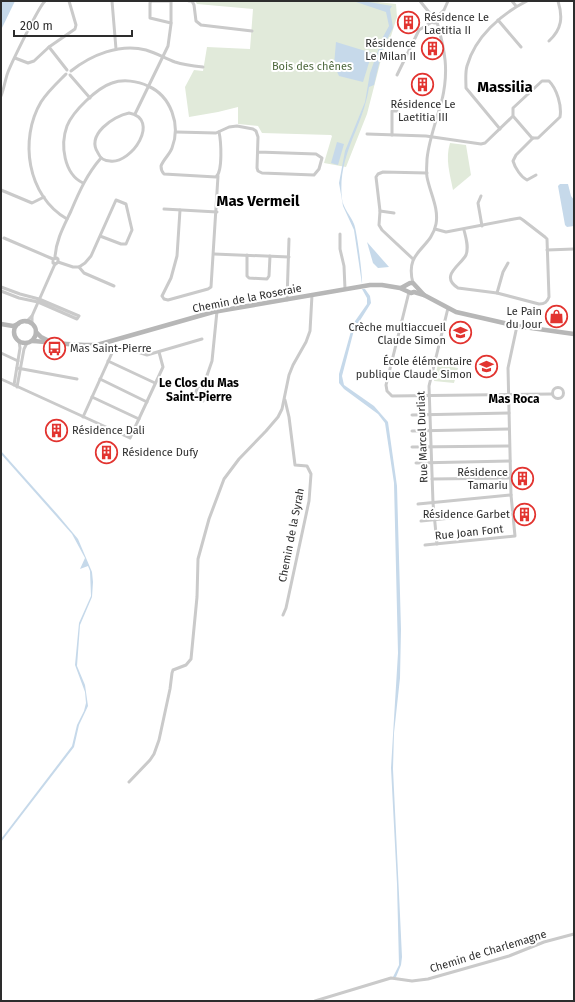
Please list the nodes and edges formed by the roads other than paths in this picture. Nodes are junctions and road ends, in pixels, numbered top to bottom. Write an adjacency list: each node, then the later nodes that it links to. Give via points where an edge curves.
1 (45, 1): 24 (street)
2 (69, 1): 20 (street, via 75,29)
3 (112, 1): 22 (street)
4 (171, 1): 17 (street); 17 (street, via 151,1 150,18)
5 (189, 1): 18 (street, via 194,5 196,21 201,25)
6 (420, 1): 12 (street)
7 (448, 1): 13 (street)
8 (512, 1): 11 (street)
9 (527, 1): 11 (street)
10 (558, 1): 19 (street, via 560,27)
11 (516, 6): 14 (street)
12 (432, 16): 13 (street); 15 (street)
13 (438, 16): 16 (street)
14 (498, 20): 21 (street); 34 (street, via 474,50 467,66 466,88)
15 (432, 22): 16 (street); 27 (street, via 419,30)
16 (437, 22): 39 (street, via 446,55 446,72)
17 (171, 23): 23 (street, via 171,35)
18 (252, 31)
19 (549, 40)
20 (49, 47): 24 (street, via 34,61 28,63); 26 (street)
21 (521, 47)
22 (116, 49): 23 (street, via 145,50); 26 (street, via 95,55)
23 (164, 57): 25 (street, via 181,64); 28 (street)
24 (15, 58): 29 (street)
25 (202, 67)
26 (69, 72): 30 (street); 51 (street, via 41,101 31,125 29,149 33,174)
27 (397, 75)
28 (149, 86): 30 (street, via 130,81 113,83); 32 (street); 35 (street, via 160,94 170,107)
29 (1, 96)
30 (90, 98): 48 (street, via 67,126 64,145 68,167 74,177)
31 (397, 112): 38 (street, via 392,111)
32 (135, 114): 42 (street, via 122,114 114,118 97,135 95,144); 42 (street, via 144,130 139,142 132,151 117,161 106,161)
33 (513, 116): 34 (street); 40 (street); 40 (street, via 513,108 542,81 549,81 555,86 560,117 538,138)
34 (500, 128): 39 (street, via 481,144)
35 (176, 132): 36 (street); 47 (street, via 172,150 161,168 164,174)
36 (220, 132): 41 (street, via 237,126 253,129 258,137); 47 (street)
37 (367, 134): 38 (street)
38 (392, 135): 39 (street)
39 (432, 138): 45 (street, via 427,158)
40 (533, 138): 46 (street, via 516,154 513,161 524,179)
41 (258, 152): 41 (street, via 257,168 262,174 314,175 322,158 316,154)
42 (101, 158): 48 (street)
43 (374, 170): 44 (street)
44 (378, 174): 45 (street); 54 (street, via 376,177)
45 (427, 174): 59 (street, via 436,210)
46 (536, 175)
47 (218, 176): 55 (street)
48 (83, 183): 57 (street)
49 (1, 190): 51 (street, via 32,203)
50 (481, 196): 58 (street, via 478,203)
51 (44, 197): 57 (street)
52 (164, 209): 53 (street)
53 (180, 210): 55 (street); 67 (street, via 177,256 163,298 168,300 211,287)
54 (380, 211): 56 (street); 72 (street, via 379,225 382,230)
55 (217, 212): 67 (street)
56 (394, 213)
57 (67, 219): 71 (street, via 58,238)
58 (482, 226): 60 (street); 66 (street, via 520,218 547,239)
59 (435, 229): 60 (street, via 446,232); 72 (street)
60 (464, 230): 81 (street, via 467,246 465,257 454,268 451,281 458,288)
61 (340, 234): 79 (street)
62 (100, 236): 62 (street, via 116,200 126,204 132,230 126,244); 75 (street, via 91,256)
63 (4, 238): 71 (street)
64 (289, 239): 70 (street)
65 (574, 249): 66 (street)
66 (547, 250): 81 (street, via 548,301 539,304)
67 (214, 254): 68 (street)
68 (247, 255): 69 (street); 69 (street, via 247,276 267,279)
69 (270, 256): 70 (street)
70 (289, 257): 84 (street)
71 (54, 258): 73 (street, via 58,260)
72 (413, 259): 78 (street)
73 (56, 263): 75 (street); 83 (street)
74 (508, 263): 81 (street)
75 (79, 267): 76 (street, via 84,273)
76 (114, 286)
77 (1, 287): 83 (street)
78 (411, 288): 79 (street, Chemin de la Roseraie, via 370,285); 85 (street, Chemin de la Roseraie); 113 (street, via 386,385 392,396)
79 (345, 289): 82 (street, Chemin de la Roseraie)
80 (1, 291): 83 (street, via 19,298)
81 (497, 293)
82 (312, 295): 84 (street, Chemin de la Roseraie); 115 (street, via 310,331 289,375)
83 (38, 300): 83 (street, via 77,319 79,316); 87 (street)
84 (287, 300): 86 (street, Chemin de la Roseraie)
85 (448, 308): 92 (street, Chemin de la Roseraie); 113 (street, Rue Marcel Durliat, via 429,386)
86 (217, 311): 99 (street, Chemin de la Roseraie, via 97,345 80,346); 110 (street, via 212,361)
87 (32, 316): 88 (street); 91 (street)
88 (26, 322): 90 (street); 91 (street)
89 (3, 324): 90 (street); 94 (street)
90 (18, 324): 94 (street)
91 (32, 324): 93 (street)
92 (517, 326): 95 (street, Chemin de la Roseraie); 111 (street, via 508,368)
93 (36, 332): 98 (street, via 34,339); 99 (street, Chemin de la Roseraie)
94 (15, 334): 97 (street)
95 (574, 334)
96 (202, 339): 100 (street)
97 (19, 341): 98 (street); 102 (street)
98 (29, 342): 99 (street, Chemin de la Roseraie); 104 (street, via 24,349)
99 (52, 342)
100 (159, 352): 103 (street, via 147,355 125,348 115,350); 108 (street, via 163,367)
101 (1, 353): 102 (street)
102 (18, 361): 104 (street)
103 (108, 361): 107 (street); 108 (street)
104 (19, 368): 106 (street); 109 (street)
105 (1, 379): 109 (street)
106 (77, 379)
107 (100, 379): 114 (street); 116 (street)
108 (155, 383): 116 (street)
109 (16, 386): 120 (street)
110 (203, 387): 110 (street, via 198,386 194,398 203,401 207,388)
111 (508, 394): 112 (street); 113 (street); 117 (street)
112 (552, 394)
113 (430, 396): 119 (street, Rue Marcel Durliat)
114 (92, 397): 120 (street); 121 (street)
115 (285, 400): 141 (street, Chemin de la Syrah, via 295,465 307,466 311,474 309,502); 142 (street, via 278,417 224,479 209,519 198,560 191,659 172,673 154,754)
116 (147, 402): 121 (street)
117 (509, 413): 119 (street); 122 (street)
118 (412, 415): 119 (street)
119 (431, 415): 124 (street, Rue Marcel Durliat)
120 (83, 417): 121 (street, via 130,438)
121 (139, 419)
122 (509, 429): 124 (street); 125 (street)
123 (412, 431): 124 (street)
124 (431, 431): 127 (street, Rue Marcel Durliat)
125 (509, 446): 127 (street); 128 (street)
126 (412, 447): 127 (street)
127 (432, 447): 130 (street, Rue Marcel Durliat)
128 (510, 461): 130 (street); 131 (street)
129 (416, 463): 130 (street)
130 (432, 463): 132 (street, Rue Marcel Durliat)
131 (511, 478): 132 (street); 133 (street)
132 (432, 479): 134 (street, Rue Marcel Durliat)
133 (511, 495): 134 (street); 136 (street)
134 (433, 503): 135 (street); 137 (street, Rue Marcel Durliat)
135 (418, 504)
136 (513, 512): 137 (street); 139 (street, Rue Joan Font, via 515,536)
137 (434, 520): 138 (street); 139 (street, Rue Marcel Durliat)
138 (421, 521)
139 (437, 544): 140 (street, Rue Joan Font)
140 (425, 545)
141 (283, 615)
142 (129, 782)
143 (574, 934): 144 (street, Chemin de Charlemagne, via 428,979 412,981 391,978)
144 (315, 1001)

